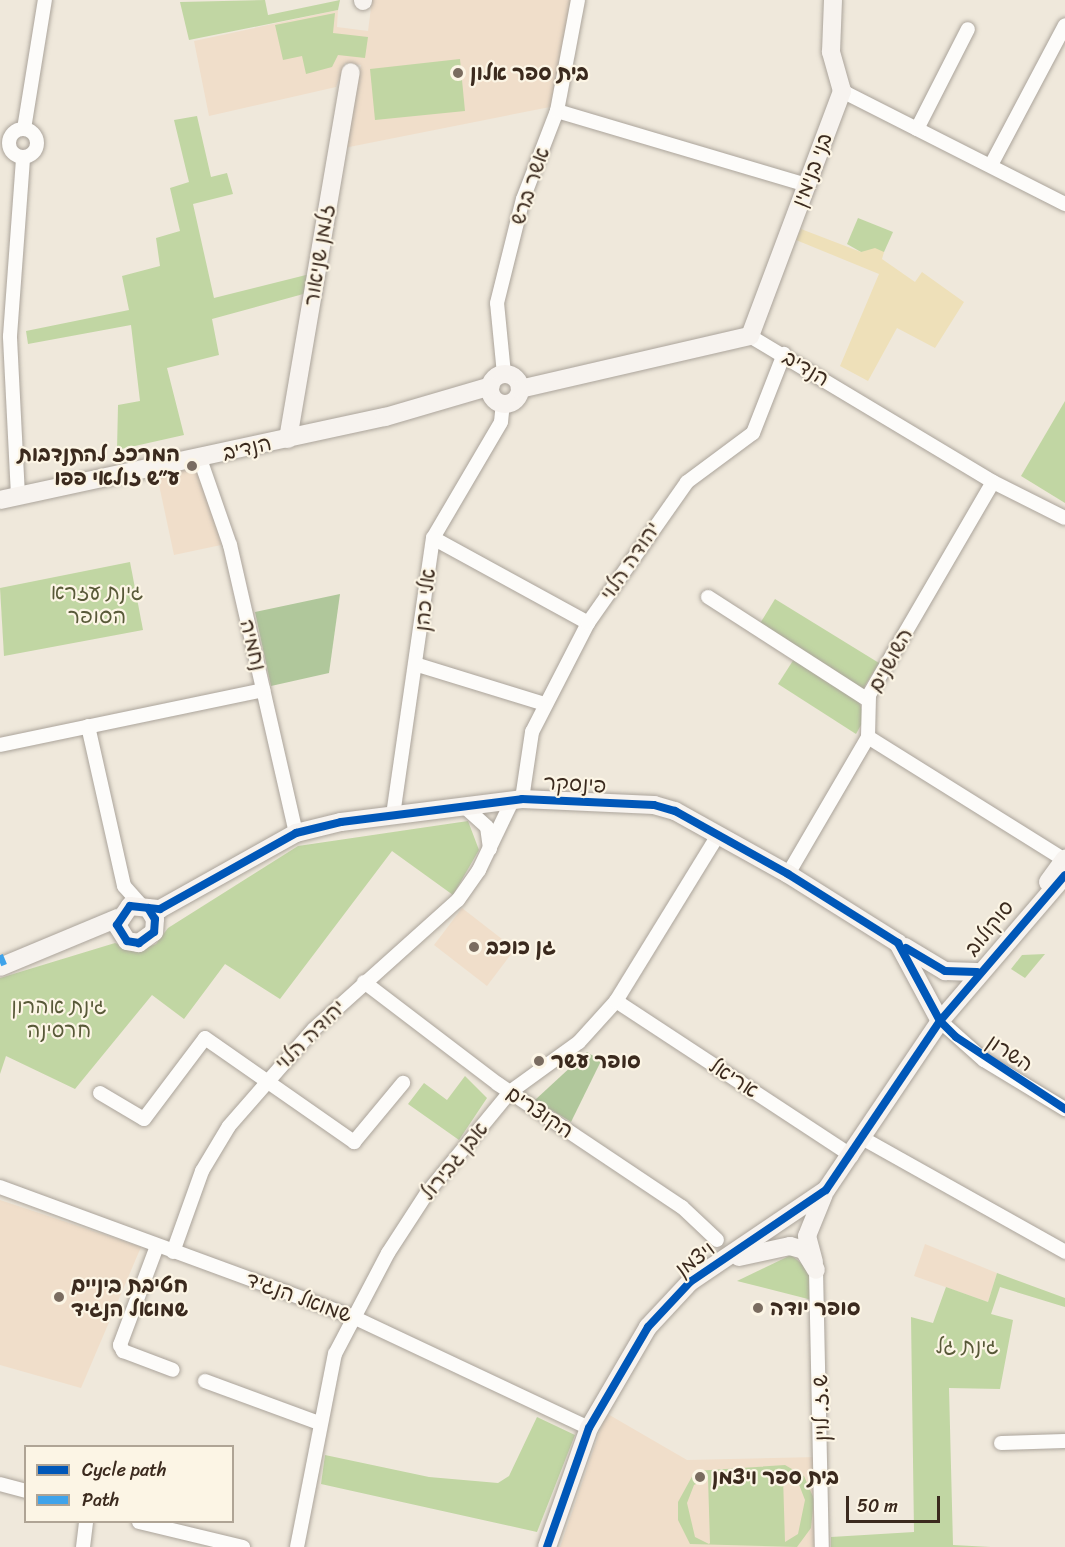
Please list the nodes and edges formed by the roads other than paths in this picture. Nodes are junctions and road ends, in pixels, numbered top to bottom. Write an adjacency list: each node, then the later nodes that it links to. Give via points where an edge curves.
1 (45, 0): 9 (street)
2 (579, 0): 8 (street, אשר ברש)
3 (833, 0): 7 (street, via 831,52)
4 (1065, 25): 13 (street)
5 (968, 29): 10 (street)
6 (351, 72): 21 (street, זלמן שניאור)
7 (842, 92): 10 (street); 14 (street, בני בנימין)
8 (557, 111): 14 (street); 18 (street, אשר ברש, via 523,199 497,303)
9 (24, 129): 11 (street, via 13,133); 12 (street, via 32,132 37,145)
10 (917, 129): 13 (street)
11 (4, 145): 12 (street)
12 (23, 158): 24 (street, via 10,336)
13 (991, 165): 15 (street)
14 (807, 185): 16 (street, בני בנימין)
15 (1065, 204)
16 (750, 336): 17 (street, הנדיב); 19 (street)
17 (784, 354): 23 (street, הנדיב); 28 (street, יהודה הלוי, via 753,433 687,482)
18 (497, 380): 19 (street, via 516,378); 20 (street, via 493,397); 21 (street, הנדיב)
19 (520, 389): 20 (street, via 515,400)
20 (503, 403): 26 (street, אלי כהן, via 501,422)
21 (288, 438): 22 (street, הנדיב)
22 (200, 459): 24 (street, הנדיב); 30 (street, נחמיה, via 230,545)
23 (993, 482): 25 (street, הנדיב); 31 (street, השושנים)
24 (9, 498)
25 (1065, 518)
26 (433, 538): 28 (street); 29 (street, אלי כהן)
27 (708, 597): 31 (street)
28 (588, 623): 32 (street, יהודה הלוי)
29 (418, 665): 32 (street); 38 (street, אלי כהן)
30 (263, 690): 33 (street); 39 (street, נחמיה)
31 (870, 695): 34 (street, השושנים)
32 (545, 704): 36 (street, יהודה הלוי, via 532,732)
33 (88, 726): 35 (street); 45 (street, via 124,886)
34 (868, 737): 42 (street); 43 (street)
35 (0, 745)
36 (517, 800): 37 (street, פינסקר); 40 (street, פינסקר, via 654,805); 41 (street, יהודה הלוי)
37 (466, 808): 38 (street, פינסקר); 41 (street, via 487,827)
38 (393, 815): 39 (street, פינסקר)
39 (296, 833): 44 (street, פינסקר)
40 (718, 835): 43 (street, פינסקר); 54 (street, אבן גבירול)
41 (490, 849): 53 (street, יהודה הלוי, via 458,900)
42 (1065, 864): 52 (street, סוקולוב); 55 (street, סוקולוב)
43 (788, 874): 49 (street, פינסקר)
44 (208, 884): 45 (street, פינסקר, via 169,905); 47 (street, פינסקר)
45 (144, 907): 46 (street, via 124,909); 47 (street, via 155,919)
46 (118, 918): 48 (street); 50 (street)
47 (154, 932): 48 (street, via 139,943)
48 (122, 936): 50 (street)
49 (898, 943): 52 (street, via 945,971); 55 (street, פינסקר)
50 (49, 950): 51 (street)
51 (1, 962)
52 (976, 972): 55 (street, סוקולוב)
53 (364, 982): 57 (street, יהודה הלוי); 59 (street, הקוצרים)
54 (616, 1001): 59 (street, אבן גבירול, via 579,1042); 63 (street, אריאל)
55 (938, 1018): 56 (street, סוקולוב); 61 (street, השרון, via 984,1060)
56 (923, 1044): 62 (street, ויצמן)
57 (267, 1079): 58 (street, via 354,1142); 60 (street, via 205,1038 144,1119); 68 (street, יהודה הלוי, via 229,1126 202,1171)
58 (404, 1083)
59 (510, 1092): 66 (street, הקוצרים, via 682,1207); 72 (street, אבן גבירול, via 427,1193)
60 (100, 1093)
61 (1065, 1109)
62 (864, 1139): 63 (street, ויצמן); 69 (street)
63 (852, 1156): 65 (street, ויצמן)
64 (0, 1187): 67 (street, שמואל הנגיד)
65 (826, 1190): 70 (street, ויצמן); 71 (street, ויצמן, via 807,1236)
66 (717, 1240)
67 (157, 1246): 68 (street, שמואל הנגיד); 73 (street, via 120,1345 123,1351)
68 (173, 1252): 72 (street, שמואל הנגיד)
69 (1065, 1252)
70 (717, 1264): 71 (street, ויצמן, via 790,1246 804,1250); 76 (street, ויצמן, via 690,1282 648,1327)
71 (816, 1270): 87 (street, ש.ז. לוין)
72 (351, 1316): 75 (street, אבן גבירול); 76 (street, שמואל הנגיד)
73 (173, 1370)
74 (205, 1381): 75 (street)
75 (319, 1423): 85 (street, אבן גבירול)
76 (589, 1428): 86 (street, ויצמן)
77 (1065, 1441): 78 (street)
78 (1001, 1443)
79 (0, 1484): 80 (street)
80 (24, 1490)
81 (86, 1523): 83 (street)
82 (147, 1523): 84 (street)
83 (83, 1547)
84 (243, 1547)
85 (297, 1547)
86 (547, 1547)
87 (822, 1547)

